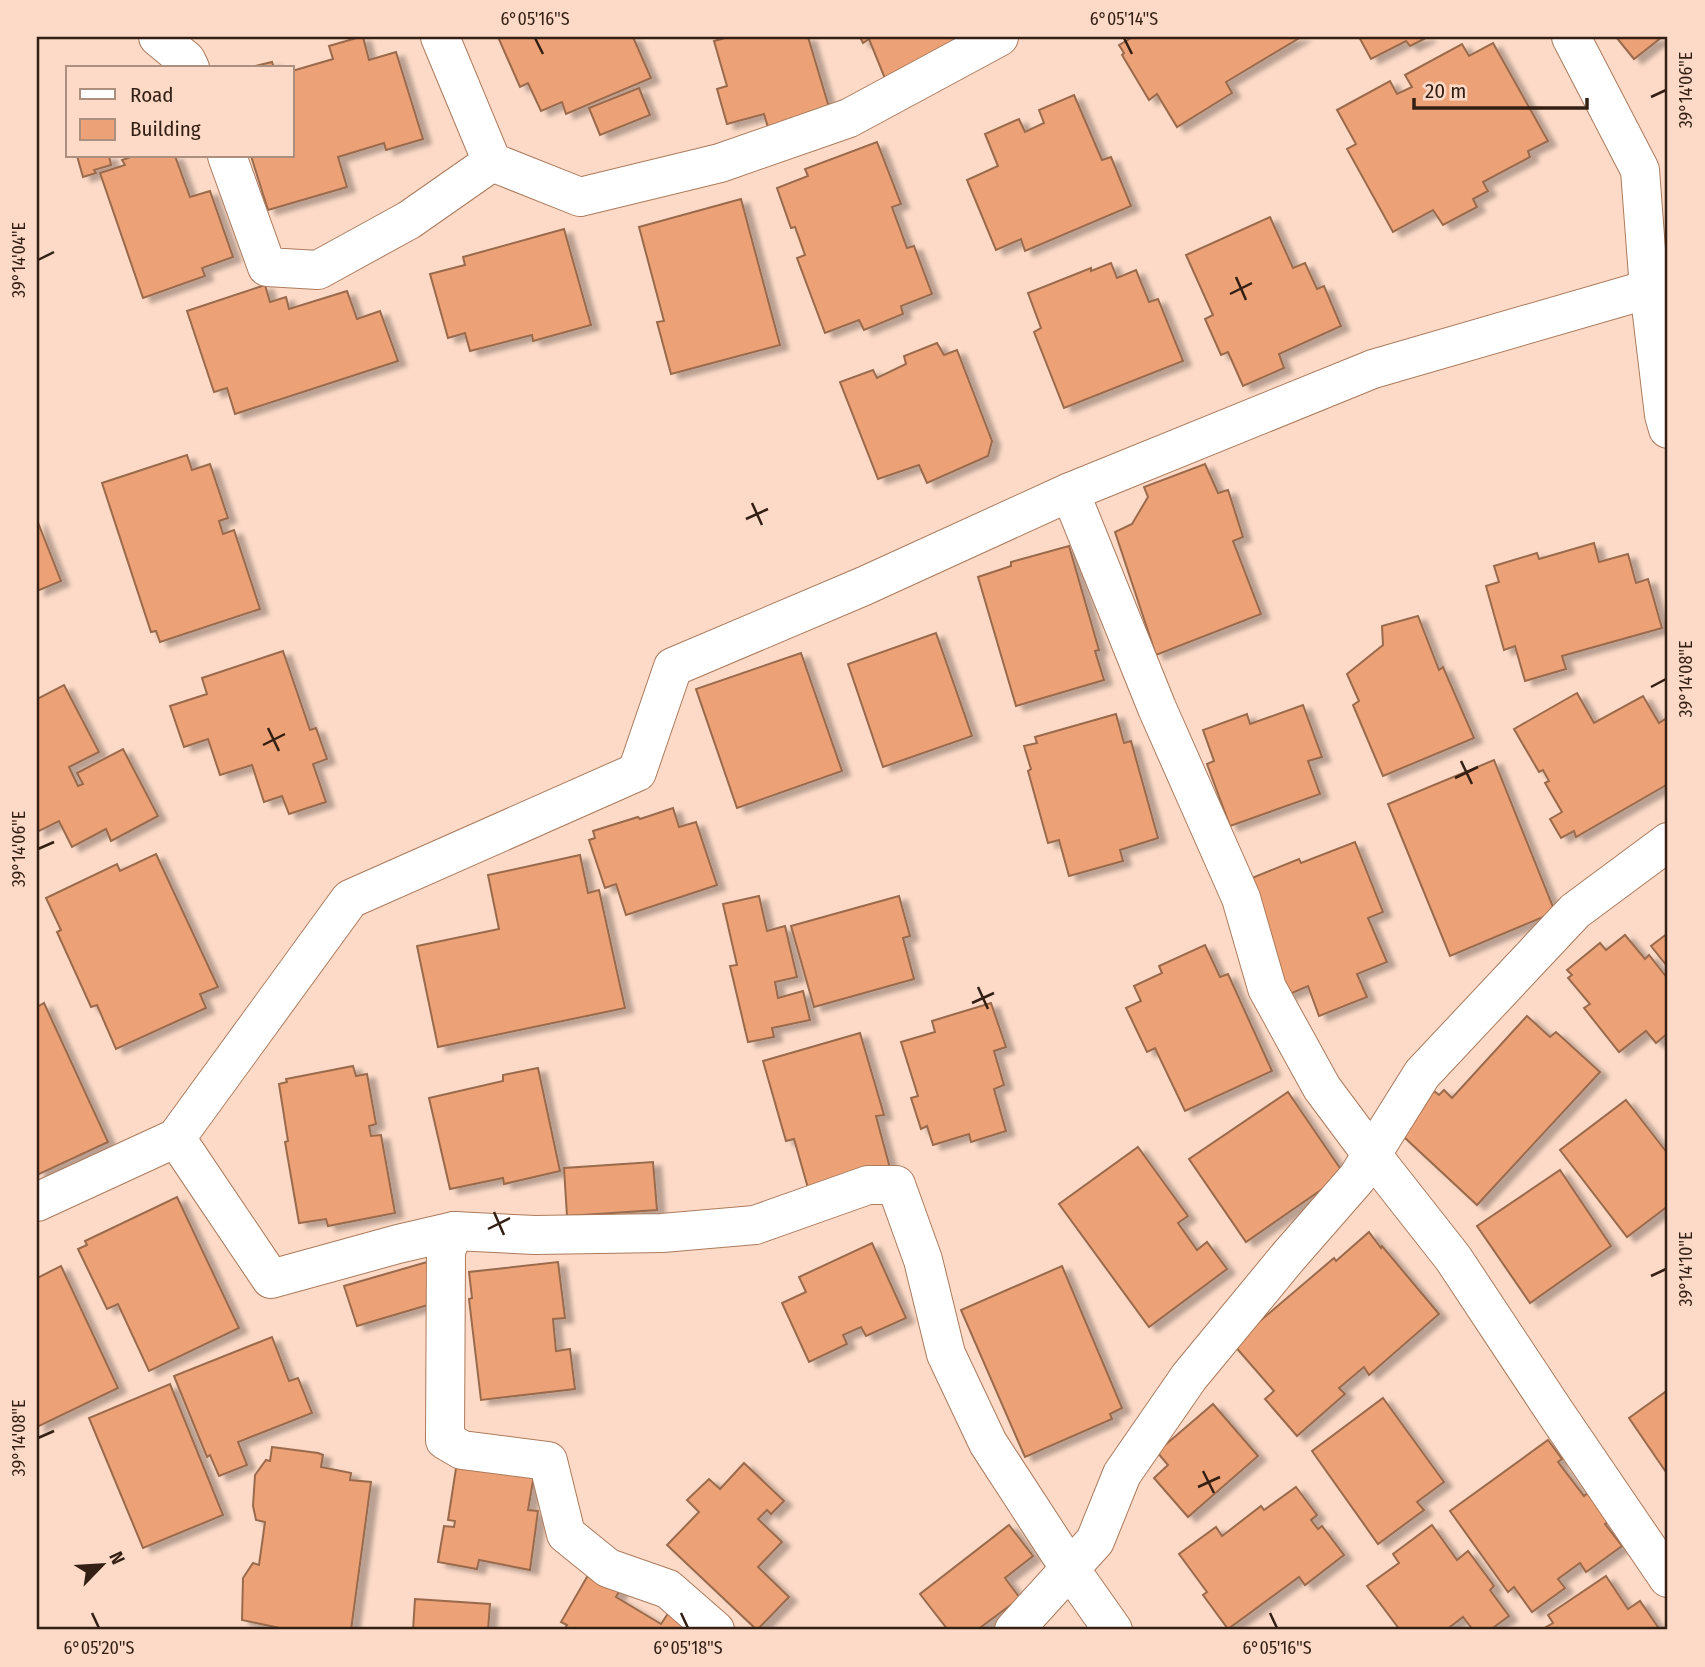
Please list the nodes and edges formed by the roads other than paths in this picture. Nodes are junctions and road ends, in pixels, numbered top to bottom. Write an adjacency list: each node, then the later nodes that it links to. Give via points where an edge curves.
1 (158, 37): 5 (street)
2 (440, 37): 7 (street)
3 (999, 37): 7 (street, via 849,118 720,163 580,197)
4 (1571, 37): 8 (street, via 1640,170)
5 (189, 66)
6 (228, 158): 7 (street, via 267,267 318,270 409,220)
7 (492, 162)
8 (1649, 289): 9 (street); 10 (street, via 1373,369)
9 (1668, 429)
10 (1070, 492): 12 (street, via 673,667 637,772 350,899); 13 (street, via 1157,708 1241,898 1267,988 1322,1087)
11 (1668, 842): 13 (street, via 1575,911 1422,1074)
12 (176, 1138): 14 (street); 15 (street, via 271,1279)
13 (1371, 1155): 16 (street, via 1357,1178 1189,1377 1122,1474 1095,1541); 17 (street, via 1453,1258)
14 (37, 1202)
15 (454, 1231): 16 (street, via 662,1233 755,1225 868,1185 896,1185 923,1260 946,1354 988,1443); 18 (street, via 446,1251 445,1440 462,1450 548,1461 566,1534 608,1568 668,1589)
16 (1070, 1569): 19 (street); 20 (street)
17 (1668, 1578)
18 (715, 1630)
19 (1014, 1630)
20 (1113, 1630)

